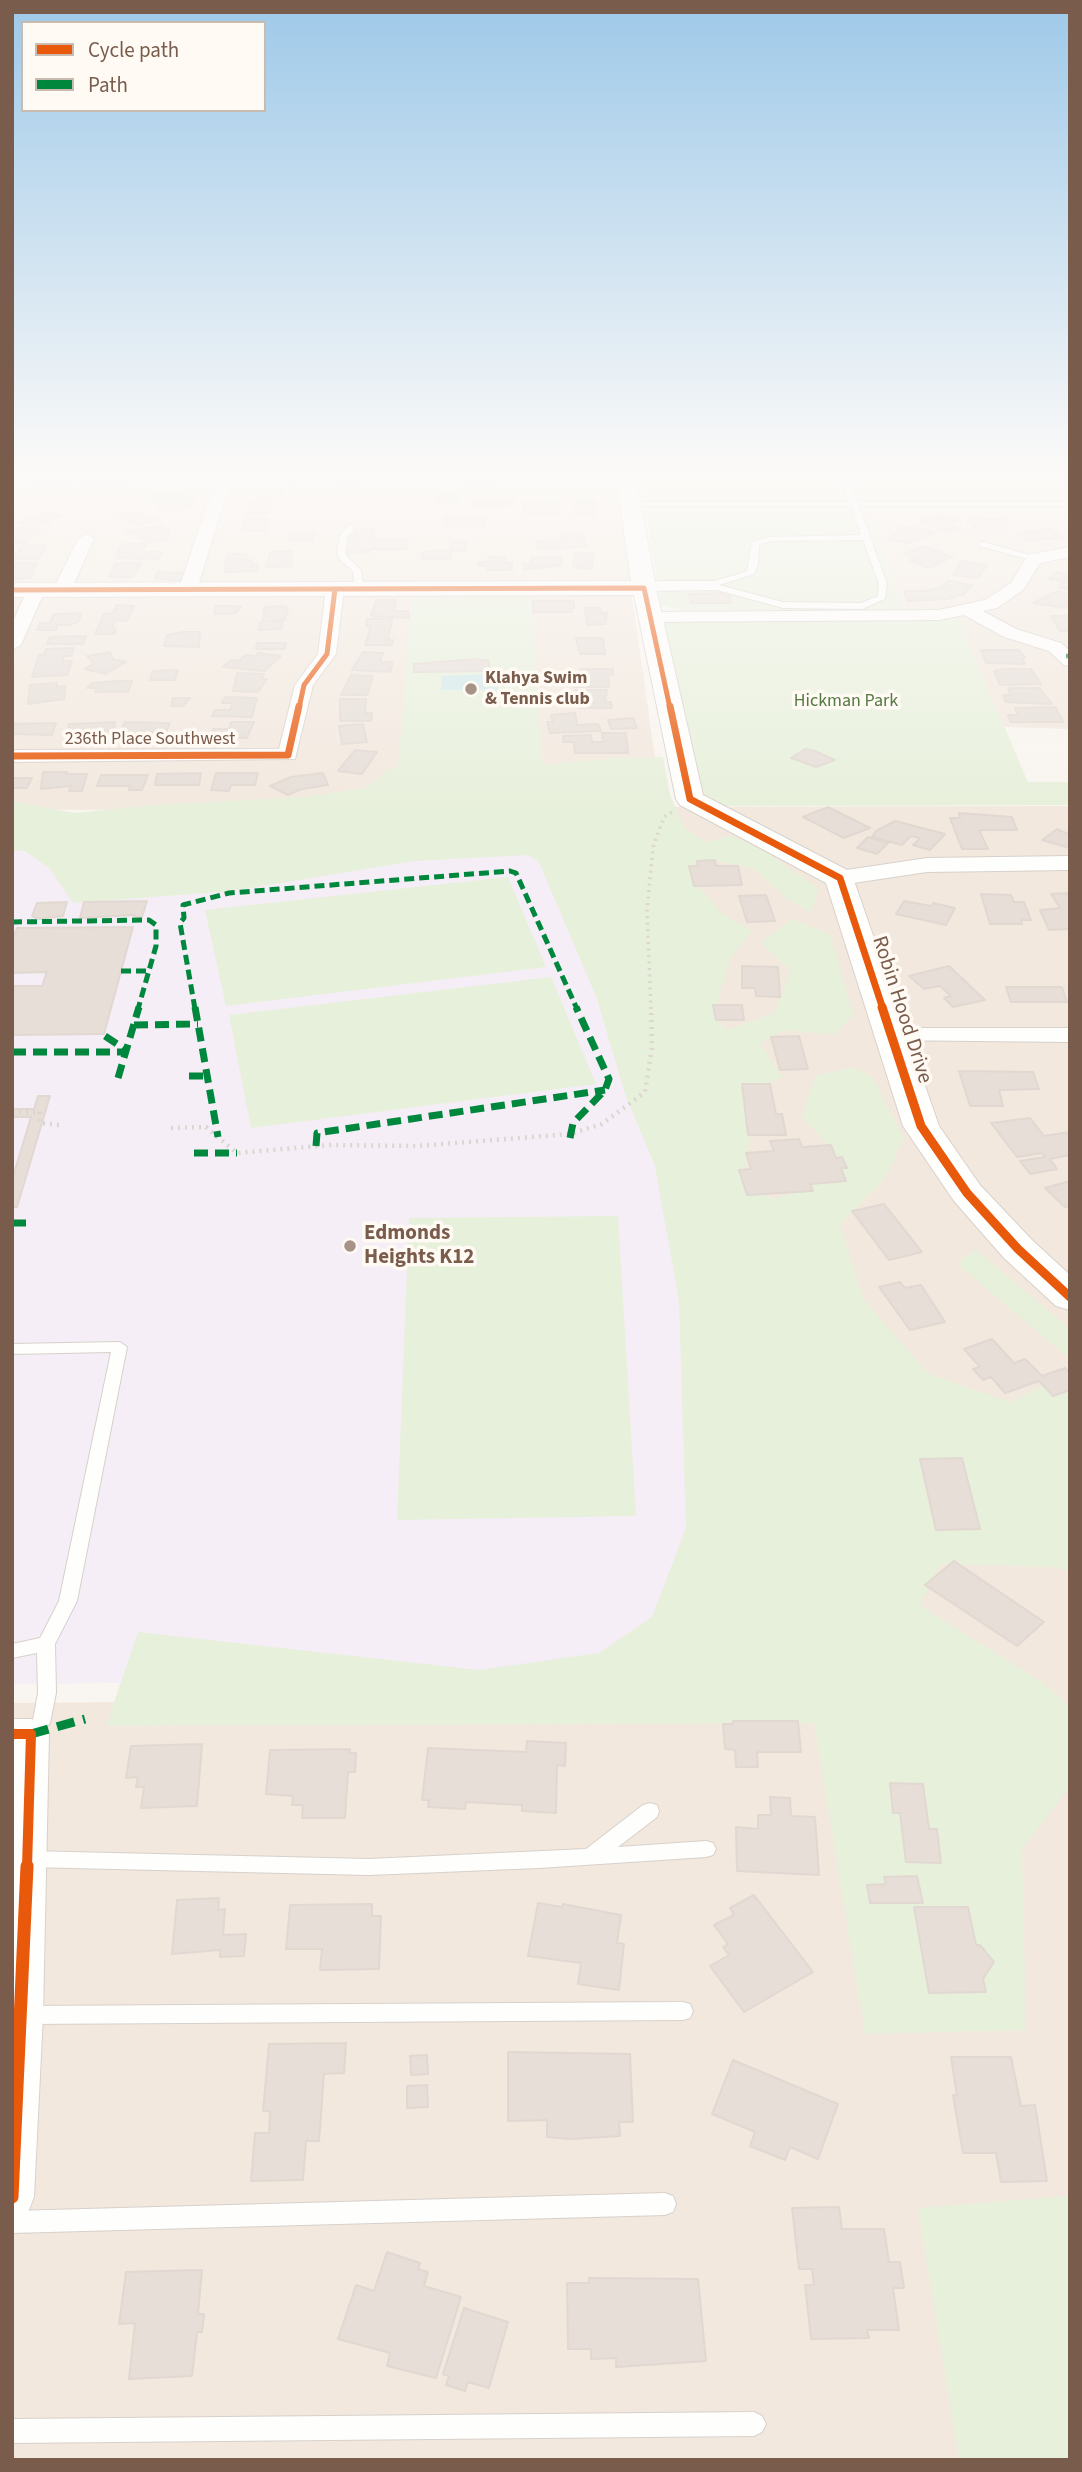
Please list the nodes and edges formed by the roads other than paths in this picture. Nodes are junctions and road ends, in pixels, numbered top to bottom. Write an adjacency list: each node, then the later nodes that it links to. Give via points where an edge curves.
1 (64, 585): 12 (street)
2 (189, 585): 8 (street)
3 (359, 585): 10 (lane)
4 (653, 585): 7 (lane)
5 (883, 585): 7 (lane, via 882,597 862,606 783,605 717,587)
6 (1015, 585): 13 (street, via 1008,595)
7 (644, 588): 10 (street); 14 (street)
8 (188, 589): 9 (street); 12 (street)
9 (335, 589): 10 (street); 17 (street, 236th Place Southwest, via 327,654 304,685 288,755)
10 (359, 589)
11 (24, 590): 12 (street); 15 (street)
12 (62, 590)
13 (968, 610): 14 (street, via 939,615); 16 (street, via 1010,633 1055,647)
14 (651, 617): 19 (street, via 685,785)
15 (12, 645)
16 (1070, 661)
17 (12, 756)
18 (1070, 863): 19 (street, via 926,865)
19 (840, 878): 20 (street, Robin Hood Drive)
20 (889, 1035): 21 (street); 22 (street, Robin Hood Drive, via 921,1126 967,1193)
21 (1070, 1035)
22 (1070, 1297)
23 (12, 1349): 24 (lane, via 120,1347 68,1601)
24 (46, 1644): 25 (lane); 26 (lane, via 47,1693 41,1723)
25 (12, 1651)
26 (21, 1734): 30 (street)
27 (650, 1811): 29 (lane)
28 (706, 1849): 29 (lane)
29 (590, 1857): 30 (lane, via 369,1867)
30 (27, 1859): 32 (street)
31 (682, 2011): 32 (lane)
32 (17, 2015): 33 (street)
33 (13, 2182): 34 (street)
34 (12, 2197)
35 (665, 2204): 36 (lane)
36 (12, 2222)
37 (754, 2424): 38 (lane)
38 (12, 2431)

